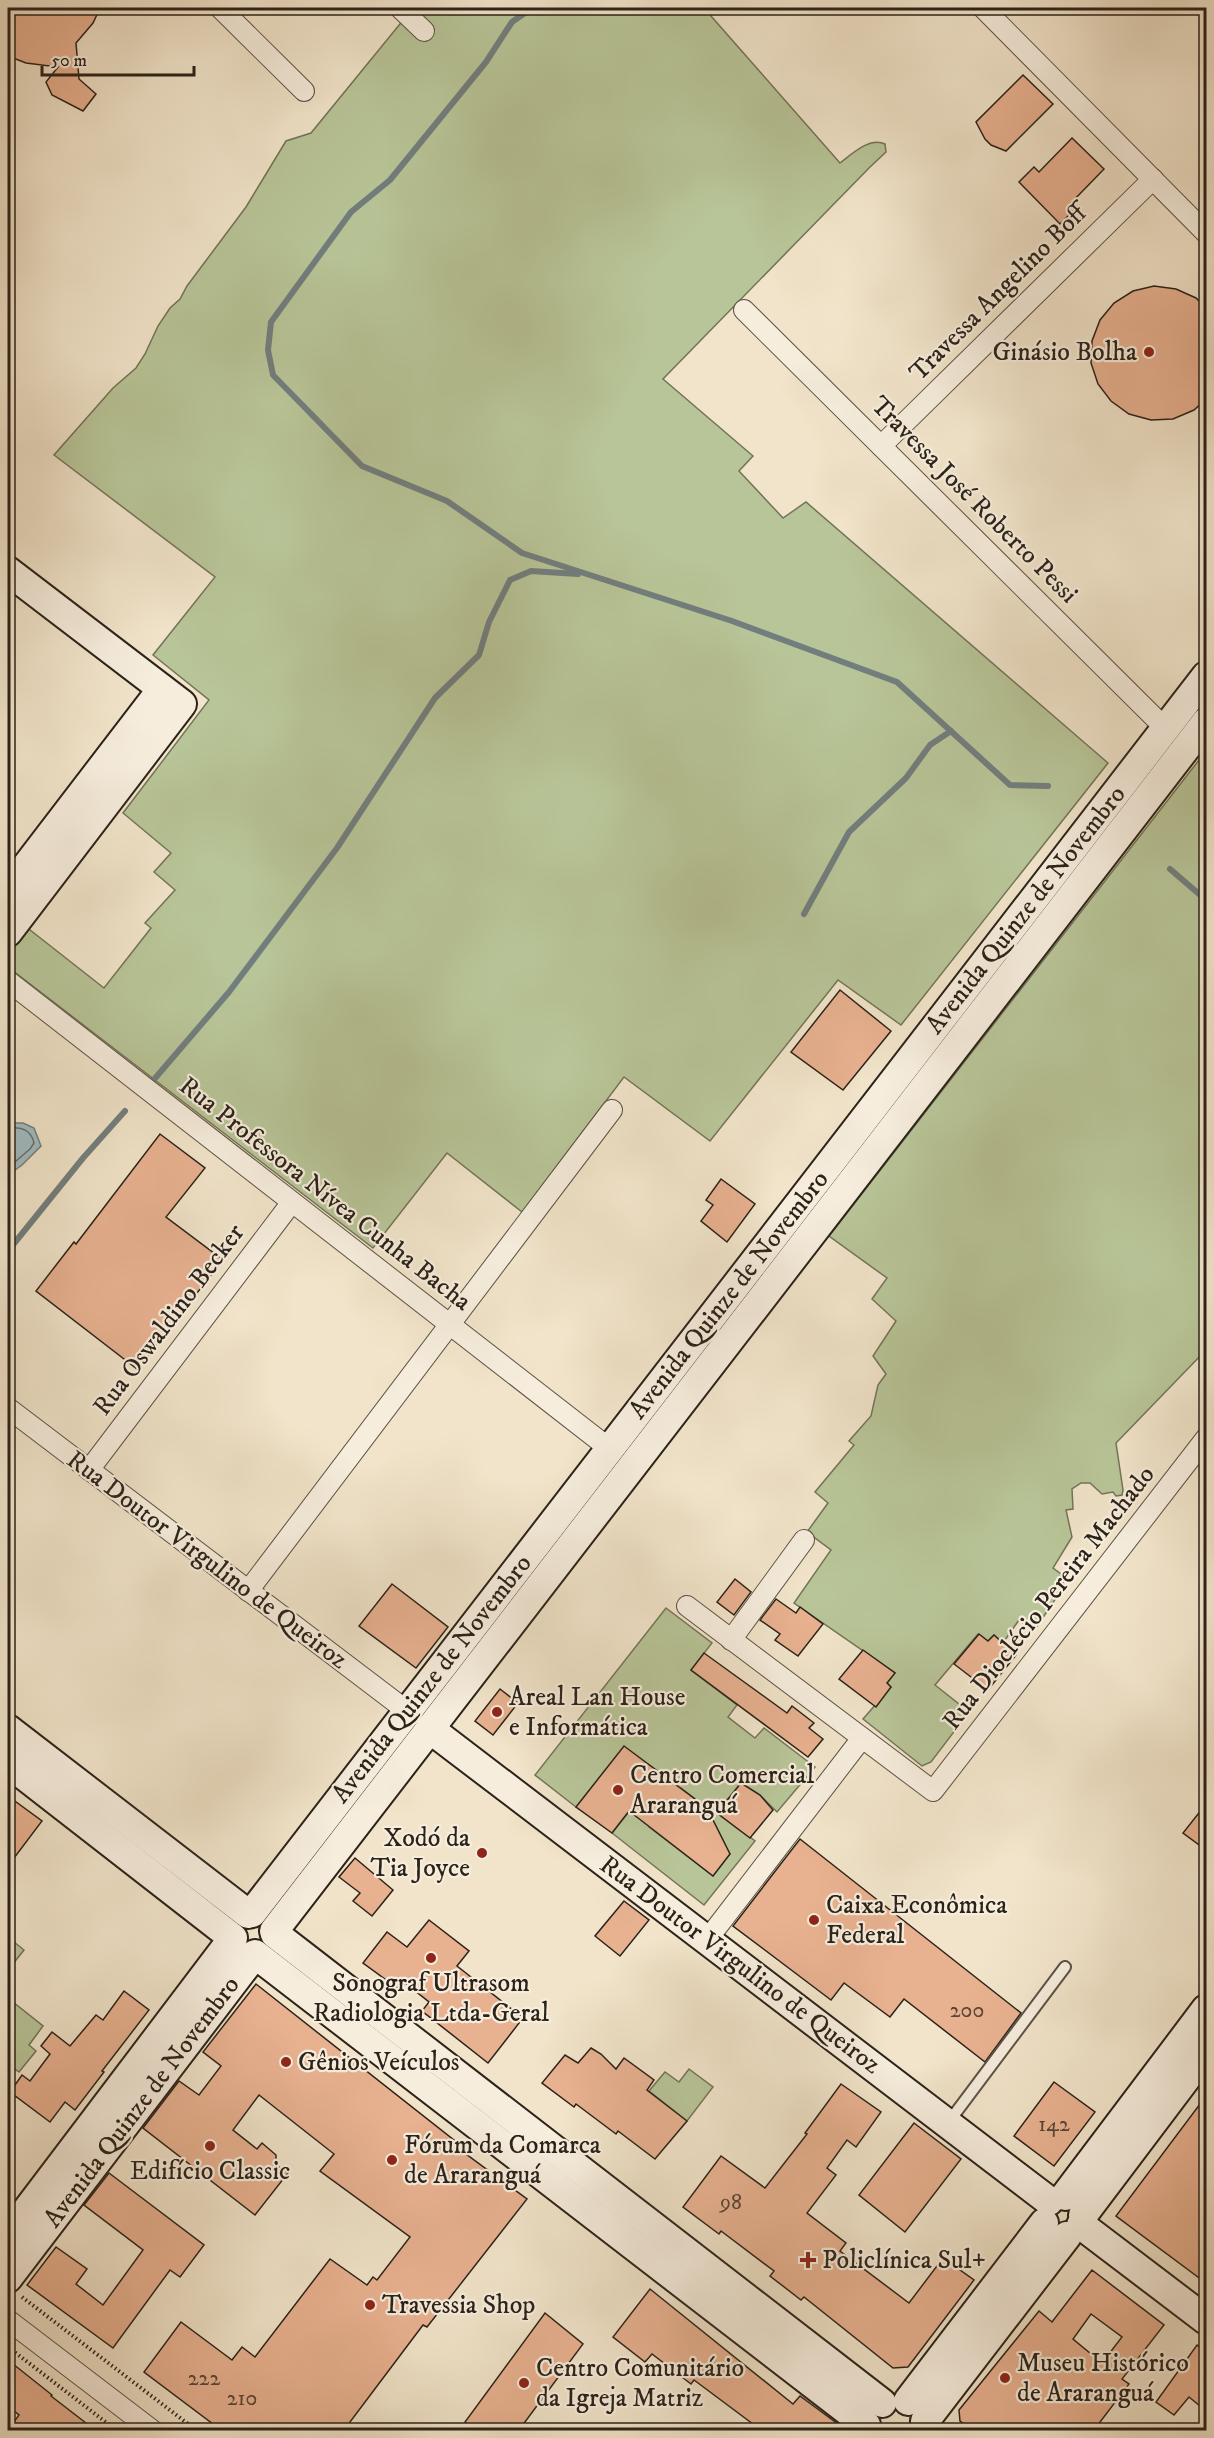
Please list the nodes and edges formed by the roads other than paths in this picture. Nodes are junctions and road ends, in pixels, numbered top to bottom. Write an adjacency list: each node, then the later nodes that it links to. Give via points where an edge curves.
1 (220, 8): 5 (street)
2 (400, 8): 4 (street)
3 (983, 8): 6 (street)
4 (424, 31)
5 (304, 92)
6 (1153, 179): 7 (street); 9 (street, Travessa Angelino Boff)
7 (1206, 233)
8 (744, 310): 9 (street, Travessa José Roberto Pessi)
9 (881, 446): 14 (street, Travessa José Roberto Pessi)
10 (8, 571): 12 (street)
11 (1206, 676): 14 (street, Avenida Quinze de Novembro)
12 (172, 697): 15 (street); 16 (street)
13 (1206, 722): 31 (street, Avenida Quinze de Novembro)
14 (1166, 729): 23 (street, Avenida Quinze de Novembro)
15 (8, 890)
16 (8, 932)
17 (8, 981): 19 (street, Rua Professora Nívea Cunha Bacha)
18 (612, 1110): 20 (street)
19 (292, 1203): 20 (street, Rua Professora Nívea Cunha Bacha); 24 (street, Rua Oswaldino Becker)
20 (450, 1325): 23 (street, Rua Professora Nívea Cunha Bacha); 26 (street)
21 (8, 1408): 24 (street, Rua Doutor Virgulino de Queiroz)
22 (1206, 1438): 32 (street, Rua Dioclécio Pereira Machado, via 933,1791)
23 (610, 1449): 29 (street, Avenida Quinze de Novembro)
24 (89, 1470): 26 (street, Rua Doutor Virgulino de Queiroz)
25 (804, 1540): 28 (street)
26 (248, 1591): 29 (street, Rua Doutor Virgulino de Queiroz)
27 (687, 1606): 28 (street)
28 (731, 1640): 32 (street)
29 (407, 1712): 31 (street, via 404,1720 410,1732 418,1735); 34 (street, Avenida Quinze de Novembro)
30 (8, 1729): 34 (street)
31 (430, 1729): 35 (street, Avenida Quinze de Novembro); 36 (street, Rua Doutor Virgulino de Queiroz)
32 (862, 1738): 36 (street)
33 (8, 1763): 35 (street)
34 (250, 1913): 35 (street, via 264,1916 273,1925)
35 (259, 1939): 42 (street, Avenida Quinze de Novembro); 43 (street, Avenida Quinze de Novembro); 46 (street)
36 (706, 1940): 40 (street, Rua Doutor Virgulino de Queiroz)
37 (1065, 1967): 40 (lane)
38 (1206, 2009): 41 (street)
39 (1206, 2052): 41 (street)
40 (947, 2123): 41 (street, Rua Doutor Virgulino de Queiroz)
41 (1065, 2216): 45 (street, Rua Doutor Virgulino de Queiroz); 46 (street)
42 (8, 2235)
43 (15, 2287)
44 (8, 2320): 47 (street)
45 (1206, 2320)
46 (896, 2418)
47 (152, 2430)

